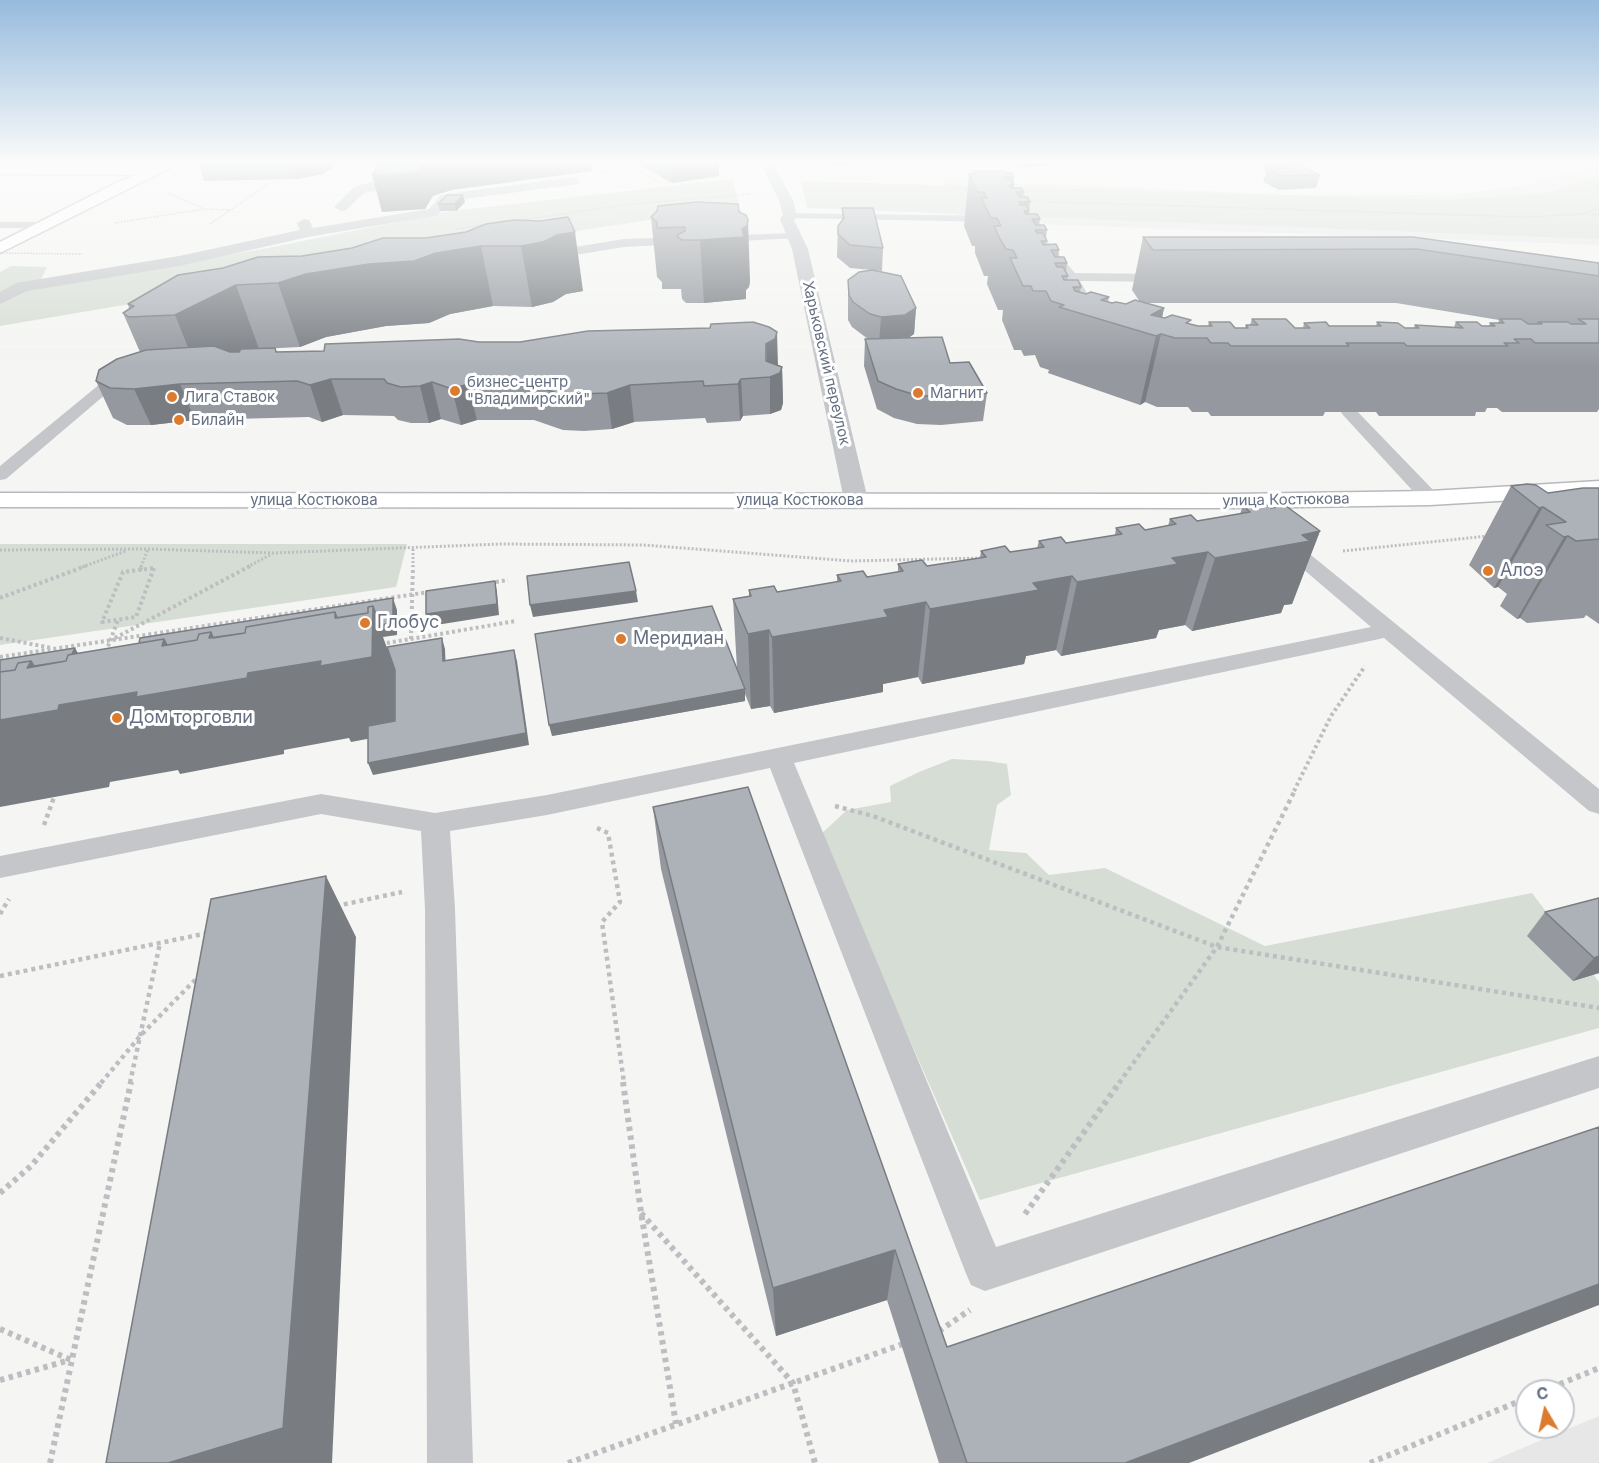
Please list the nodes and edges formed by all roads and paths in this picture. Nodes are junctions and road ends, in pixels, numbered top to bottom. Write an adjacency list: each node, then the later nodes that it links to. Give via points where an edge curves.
1 (33, 230): 6 (main road)
2 (297, 230): 12 (street, via 179,261 22,287)
3 (792, 230): 5 (street, Харьковский переулок)
4 (1038, 236): 10 (lane)
5 (795, 237): 9 (lane, via 624,243); 20 (street, Харьковский переулок)
6 (0, 248)
7 (0, 254): 8 (path, bridge)
8 (82, 254)
9 (531, 258)
10 (1071, 277): 11 (lane); 13 (lane)
11 (1178, 278)
12 (0, 299)
13 (1098, 324)
14 (139, 358): 16 (lane)
15 (1348, 412): 18 (lane)
16 (0, 475)
17 (1599, 488): 18 (main road, улица Костюкова)
18 (1430, 498): 21 (main road, улица Костюкова)
19 (0, 500): 20 (main road, улица Костюкова)
20 (856, 500): 21 (main road, улица Костюкова)
21 (1234, 501): 28 (lane)
22 (1488, 536): 28 (path)
23 (413, 548): 27 (path); 29 (path, via 644,545 850,561); 34 (path)
24 (130, 549): 25 (path); 26 (path); 35 (path)
25 (148, 549): 27 (path); 30 (path)
26 (0, 550)
27 (273, 553): 41 (path)
28 (1299, 556): 38 (lane)
29 (982, 558)
30 (140, 571): 36 (path, via 154,568 136,617); 36 (path, via 123,573 102,622)
31 (508, 580): 32 (path)
32 (487, 584)
33 (433, 592): 34 (path)
34 (411, 595): 40 (path); 41 (path)
35 (0, 598)
36 (119, 619): 41 (path)
37 (516, 621): 40 (path)
38 (1389, 630): 46 (lane); 49 (lane); 58 (path, via 1331,716)
39 (0, 638): 43 (path)
40 (411, 639): 42 (path)
41 (111, 640): 43 (path); 45 (path)
42 (377, 645)
43 (55, 649): 44 (path)
44 (0, 657)
45 (104, 658)
46 (779, 758): 47 (lane); 50 (lane)
47 (794, 794): 58 (path, via 873,816); 66 (lane)
48 (54, 797): 52 (path)
49 (1599, 804)
50 (547, 805): 51 (lane); 65 (path, via 608,833 620,902 602,922)
51 (435, 823): 53 (lane, via 321,804); 79 (lane)
52 (43, 830)
53 (0, 867)
54 (414, 890): 55 (path)
55 (333, 907)
56 (218, 931): 57 (path)
57 (160, 943): 60 (path); 62 (path)
58 (1217, 947): 61 (path); 66 (path)
59 (204, 972): 62 (path)
60 (0, 976)
61 (1599, 1008)
62 (141, 1035): 64 (path, via 31,1166); 71 (path)
63 (1599, 1072): 66 (lane)
64 (0, 1193)
65 (641, 1212): 75 (path); 77 (path)
66 (985, 1271)
67 (970, 1309): 69 (path)
68 (0, 1329): 71 (path)
69 (928, 1335)
70 (916, 1339): 75 (path)
71 (71, 1360): 74 (path); 78 (path)
72 (1599, 1368): 73 (path)
73 (1572, 1379)
74 (0, 1380)
75 (793, 1383): 77 (path); 81 (path)
76 (1515, 1403): 82 (path)
77 (676, 1424): 80 (path)
78 (50, 1463)
79 (450, 1463)
80 (568, 1463)
81 (815, 1463)
82 (1370, 1463)

